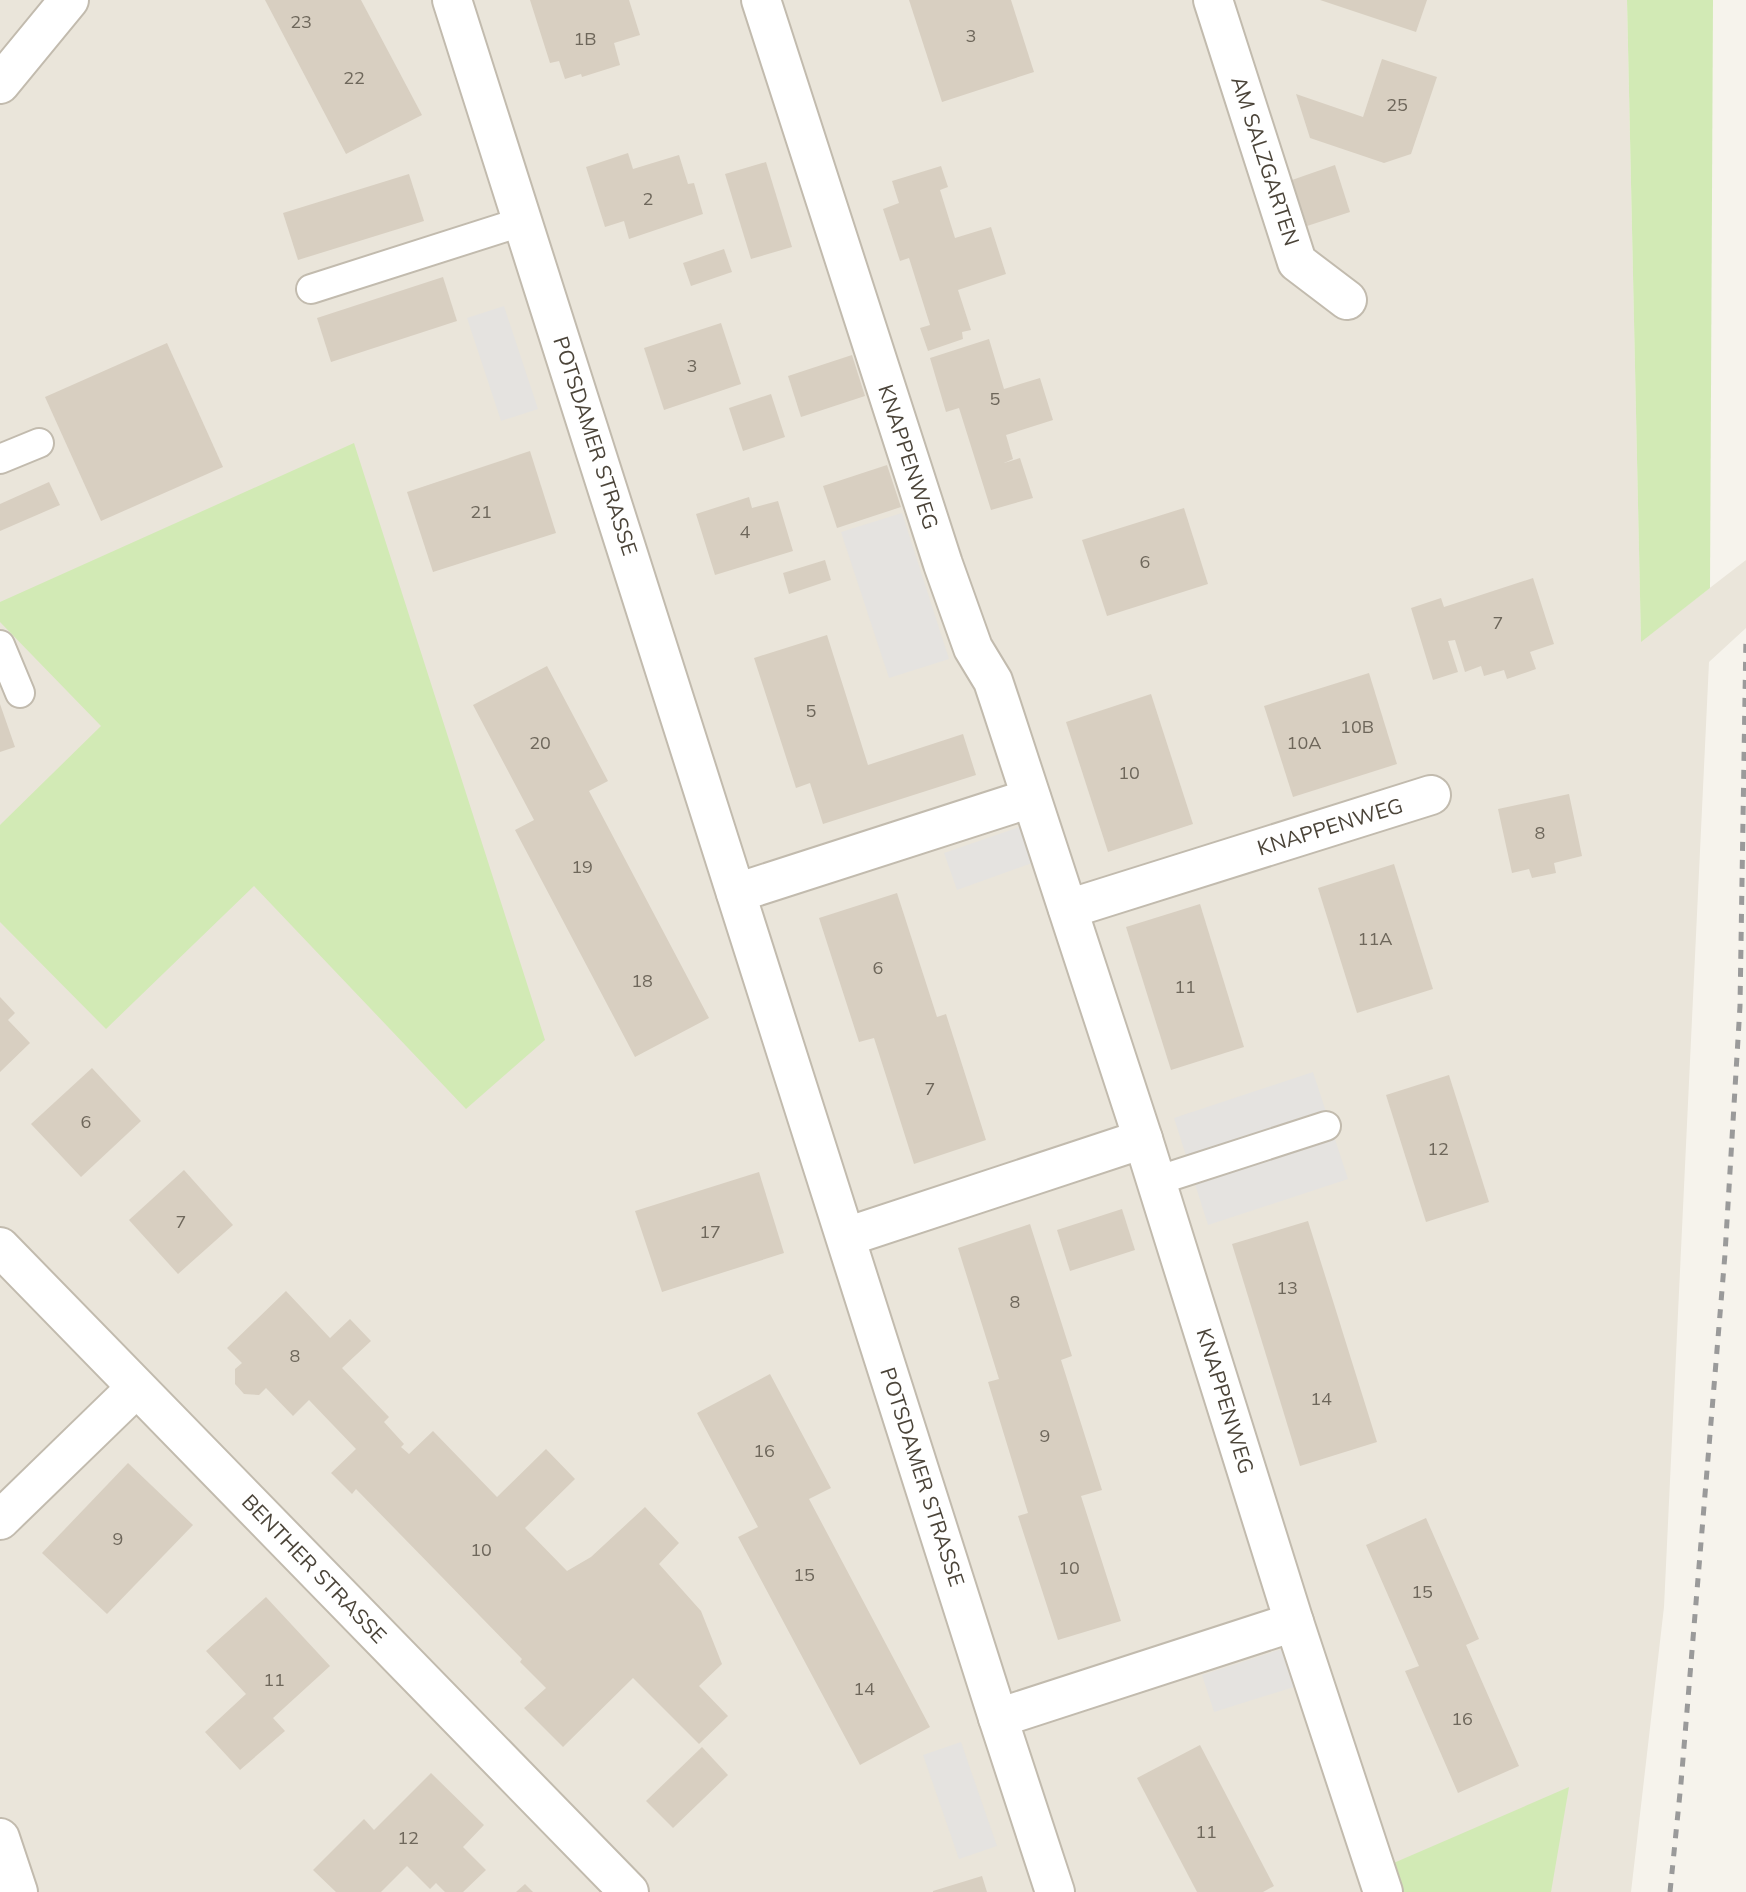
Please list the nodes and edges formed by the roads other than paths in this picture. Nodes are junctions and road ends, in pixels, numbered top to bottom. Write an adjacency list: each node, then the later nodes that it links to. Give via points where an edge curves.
1 (69, 0): 5 (street)
2 (452, 0): 6 (street, POTSDAMER STRASSE)
3 (761, 0): 14 (street, KNAPPENWEG, via 943,564 973,648 993,681)
4 (1213, 0): 8 (street, AM SALZGARTEN, via 1297,262)
5 (0, 84)
6 (524, 221): 7 (lane); 15 (street, POTSDAMER STRASSE)
7 (312, 289)
8 (1347, 300)
9 (39, 443): 10 (lane)
10 (0, 459)
11 (0, 645): 12 (lane)
12 (20, 693)
13 (1431, 795): 16 (street, KNAPPENWEG)
14 (1031, 798): 15 (street); 16 (street, KNAPPENWEG)
15 (736, 893): 20 (street, POTSDAMER STRASSE)
16 (1068, 909): 18 (street, KNAPPENWEG)
17 (1326, 1126): 19 (lane)
18 (1143, 1139): 19 (street, KNAPPENWEG); 20 (street)
19 (1156, 1181): 24 (street, KNAPPENWEG)
20 (846, 1237): 25 (street, POTSDAMER STRASSE)
21 (0, 1247): 22 (street, BENTHER STRASSE)
22 (136, 1388): 23 (street); 28 (street, BENTHER STRASSE)
23 (0, 1520)
24 (1294, 1622): 25 (street); 30 (street, KNAPPENWEG)
25 (998, 1718): 29 (street, POTSDAMER STRASSE)
26 (0, 1838): 27 (street)
27 (19, 1892)
28 (629, 1892)
29 (1055, 1892)
30 (1383, 1892)

